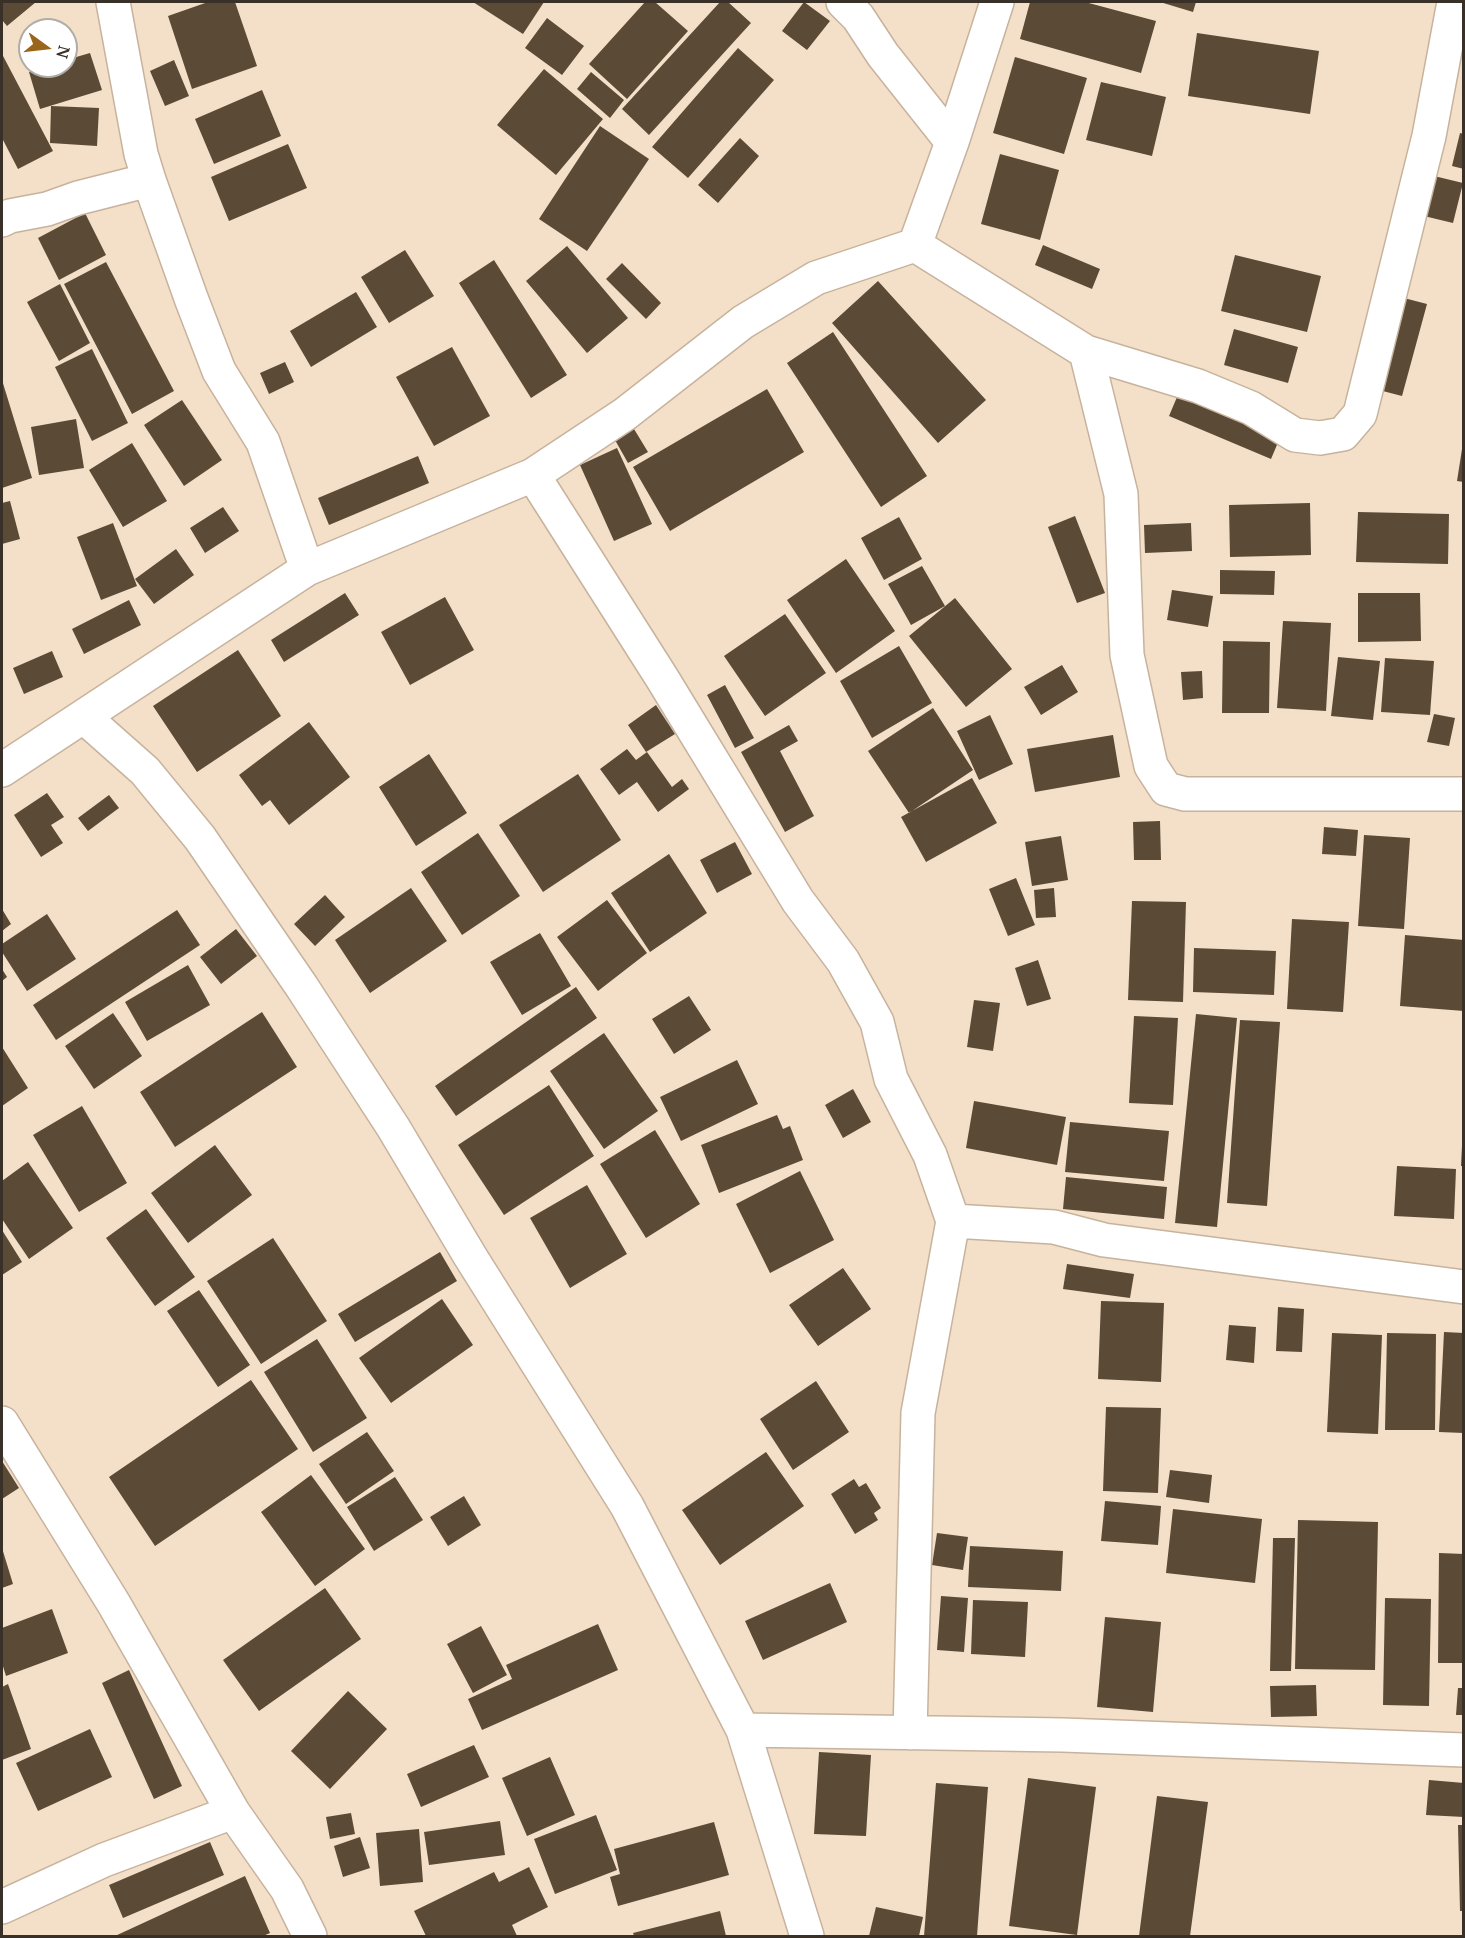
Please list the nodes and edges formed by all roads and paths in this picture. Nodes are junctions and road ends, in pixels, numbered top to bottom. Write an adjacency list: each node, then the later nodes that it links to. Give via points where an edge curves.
1 (113, 2): 6 (street)
2 (843, 2): 5 (street)
3 (997, 2): 5 (street)
4 (1454, 2): 9 (street, via 1430,136 1360,414 1344,434 1320,438 1295,435 1251,408 1198,386)
5 (952, 142): 8 (street)
6 (149, 180): 7 (street); 11 (street, via 219,370 263,442)
7 (2, 220)
8 (915, 245): 9 (street); 10 (street, via 816,278 743,322 625,414)
9 (1086, 352): 14 (street, via 1121,494 1127,655 1151,766 1166,789 1185,794)
10 (533, 475): 11 (street); 15 (street, via 798,901 843,961 878,1022 891,1079 930,1155)
11 (307, 569): 12 (street)
12 (84, 717): 13 (street); 18 (street, via 145,771 200,838 302,987 627,1506)
13 (2, 770)
14 (1464, 794)
15 (953, 1221): 16 (street, via 1054,1227 1104,1240); 19 (street, via 918,1413)
16 (1464, 1287)
17 (2, 1423): 21 (street, via 114,1604)
18 (743, 1730): 19 (street); 24 (street)
19 (910, 1733): 20 (street)
20 (1464, 1749)
21 (233, 1812): 22 (street, via 104,1860); 23 (street, via 287,1889)
22 (2, 1907)
23 (310, 1936)
24 (807, 1936)

